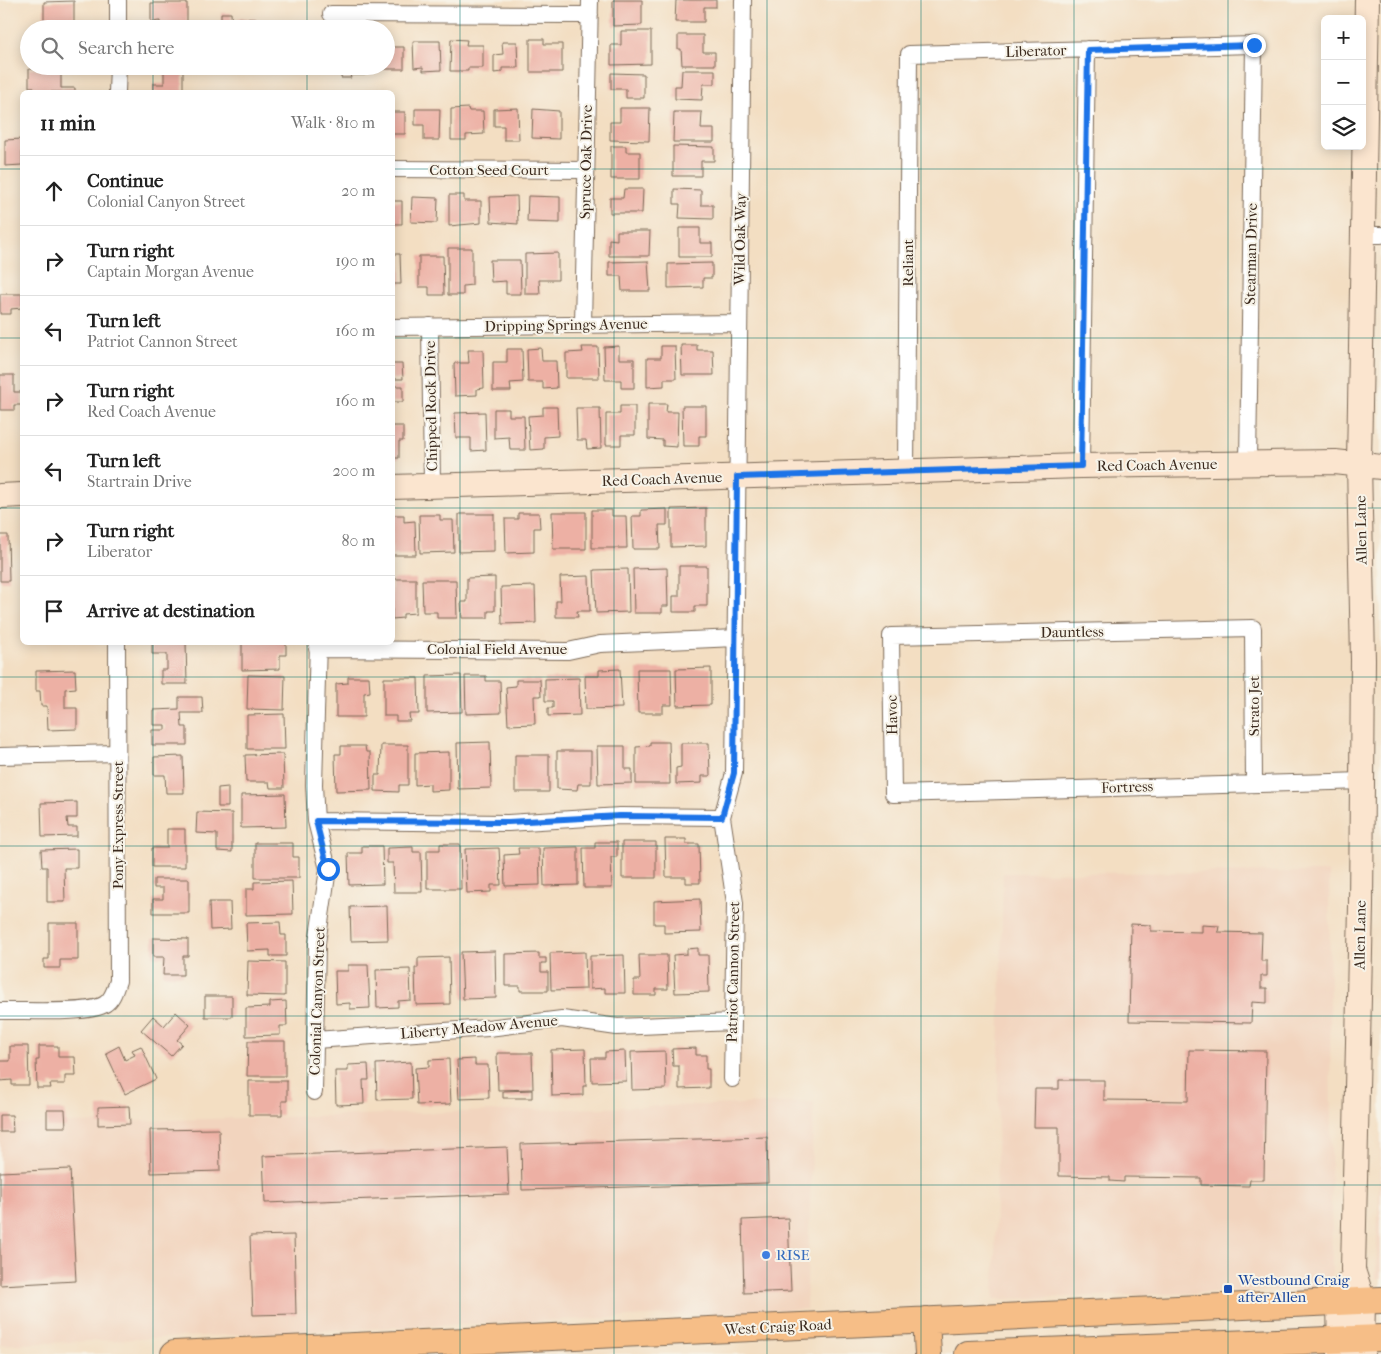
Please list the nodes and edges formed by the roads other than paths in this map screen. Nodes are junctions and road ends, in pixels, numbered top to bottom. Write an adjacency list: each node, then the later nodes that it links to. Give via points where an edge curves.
1 (118, 0): 6 (street)
2 (743, 0): 15 (street, Wild Oak Way)
3 (1367, 0): 14 (main road, Allen Lane)
4 (590, 8): 5 (street); 13 (street, Spruce Oak Drive)
5 (331, 14)
6 (118, 20)
7 (1254, 45): 8 (street, Liberator); 19 (street, Stearman Drive)
8 (1088, 50): 9 (street, Liberator); 21 (street)
9 (909, 54): 22 (street, Reliant)
10 (118, 75): 11 (street)
11 (118, 90)
12 (395, 169): 13 (street, Cotton Seed Court)
13 (586, 170): 16 (street, Spruce Oak Drive)
14 (1372, 235): 20 (main road, Allen Lane)
15 (739, 323): 16 (street, Dripping Springs Avenue); 23 (street, Wild Oak Way)
16 (582, 324): 17 (street, Dripping Springs Avenue)
17 (430, 326): 18 (street, Dripping Springs Avenue); 24 (street, Chipped Rock Drive)
18 (395, 327)
19 (1248, 463): 20 (main road, Red Coach Avenue); 21 (main road, Red Coach Avenue)
20 (1370, 465): 35 (main road, Allen Lane)
21 (1081, 466): 22 (main road, Red Coach Avenue)
22 (906, 471): 23 (main road, Red Coach Avenue)
23 (737, 477): 24 (main road, Red Coach Avenue); 30 (street, Patriot Cannon Street)
24 (432, 486): 25 (main road, Red Coach Avenue)
25 (395, 487)
26 (20, 495): 27 (main road)
27 (0, 496)
28 (1253, 628): 29 (street, Dauntless); 36 (street, Strato Jet)
29 (891, 636): 37 (street, Havoc)
30 (736, 638): 32 (street, Colonial Field Avenue, via 600,644 568,651); 38 (street, Patriot Cannon Street, via 734,773)
31 (117, 645): 33 (street, Pony Express Street)
32 (318, 646): 39 (street, Colonial Canyon Street)
33 (117, 753): 34 (street); 40 (street, Pony Express Street, via 118,981 114,994 105,1004 91,1010)
34 (0, 756)
35 (1361, 781): 36 (street, Fortress); 45 (main road, Allen Lane, via 1353,1270)
36 (1254, 784): 37 (street, Fortress)
37 (893, 794)
38 (722, 817): 39 (street, via 620,816 508,822); 41 (street, Patriot Cannon Street, via 735,903)
39 (316, 821): 42 (street, Colonial Canyon Street, via 328,869 318,943)
40 (0, 1011)
41 (733, 1022): 42 (street, Liberty Meadow Avenue, via 617,1027 562,1019 488,1028); 43 (street, Patriot Cannon Street)
42 (315, 1040): 44 (street, Colonial Canyon Street)
43 (732, 1080)
44 (314, 1092)
45 (1361, 1301): 46 (main road, West Craig Road); 47 (main road, Allen Lane)
46 (926, 1320): 48 (main road, West Craig Road); 50 (main road)
47 (1357, 1345): 51 (main road)
48 (507, 1346): 49 (main road, West Craig Road)
49 (174, 1354)
50 (928, 1354)
51 (968, 1354)

